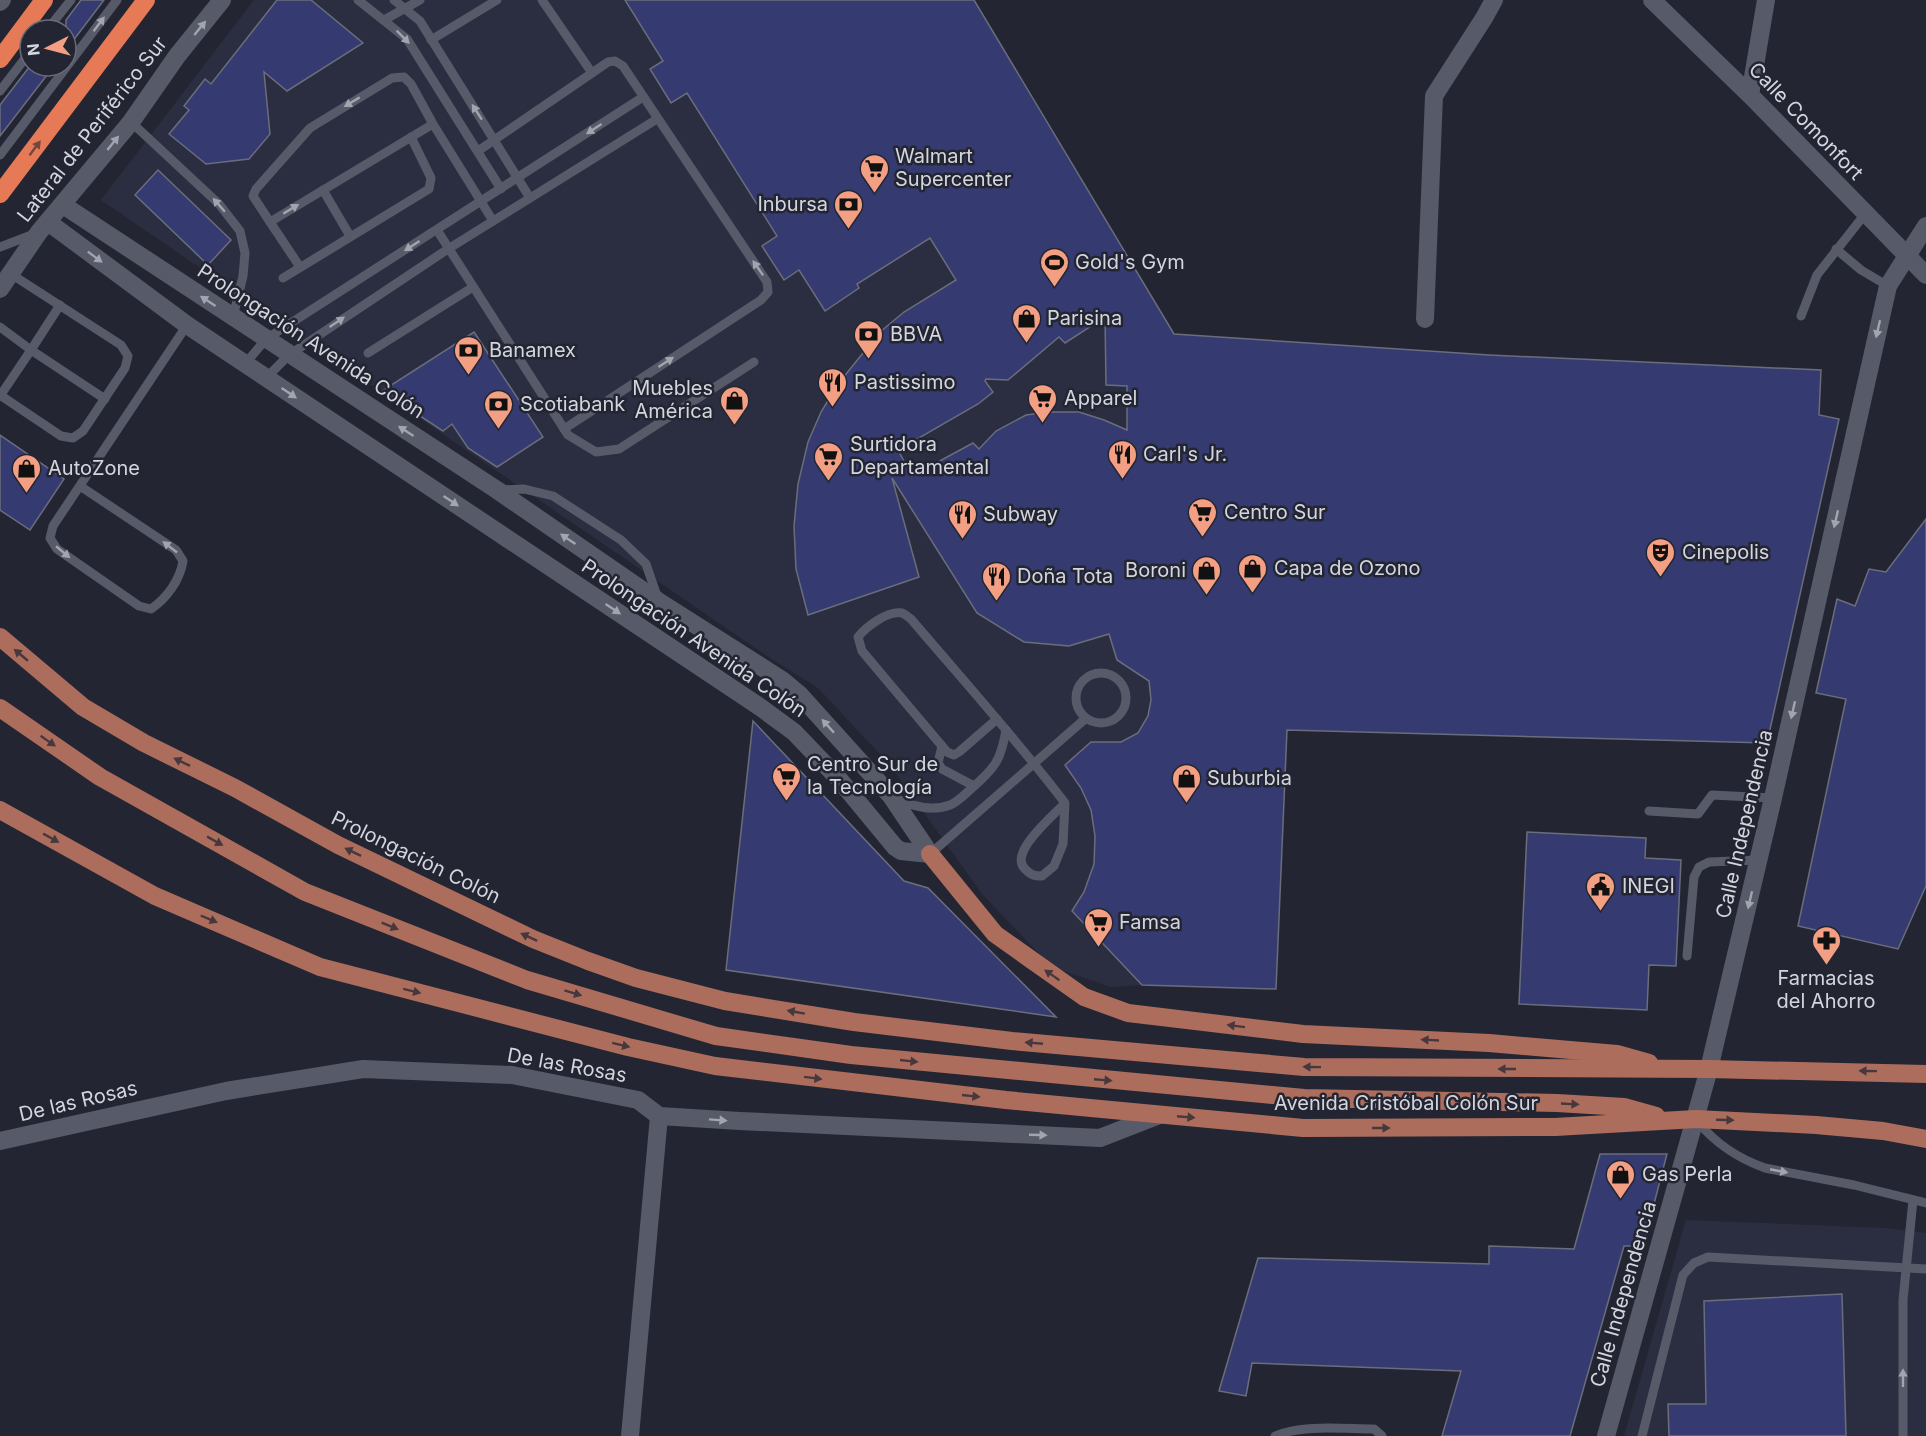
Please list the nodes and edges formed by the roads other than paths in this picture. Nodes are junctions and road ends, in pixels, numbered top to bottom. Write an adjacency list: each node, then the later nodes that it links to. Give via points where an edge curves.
1 (44, 0): 20 (highway)
2 (71, 0): 16 (lane)
3 (117, 0): 32 (lane, one-way to 3)
4 (146, 0): 18 (highway)
5 (160, 0): 18 (highway)
6 (222, 0): 27 (street, Lateral de Periférico Sur, one-way to 6)
7 (358, 0): 17 (lane)
8 (394, 0): 15 (lane)
9 (420, 0): 15 (lane)
10 (497, 0): 19 (lane)
11 (542, 0): 22 (lane)
12 (1494, 0): 60 (street, via 1434,96)
13 (1652, 0): 24 (street, Calle Comonfort)
14 (1766, 0): 24 (street)
15 (405, 8): 17 (lane); 19 (lane, via 420,21)
16 (57, 18)
17 (384, 20): 31 (lane, one-way to 31, via 407,39)
18 (127, 25): 36 (highway, one-way to 18)
19 (431, 40): 30 (lane, one-way to 19)
20 (0, 59)
21 (18, 68): 23 (lane)
22 (592, 74): 25 (lane, via 615,61 623,66); 30 (lane)
23 (0, 91)
24 (1750, 95): 40 (street, Calle Comonfort)
25 (643, 97): 26 (lane); 33 (lane, one-way to 33)
26 (657, 119): 37 (lane); 72 (lane, one-way to 26, via 768,292 767,282)
27 (131, 122): 39 (street, Lateral de Periférico Sur, one-way to 27); 59 (lane, one-way to 27, via 245,253 240,231 219,204)
28 (433, 124): 29 (lane); 38 (lane); 42 (lane, one-way to 42, via 411,84 404,77 392,78 310,128 256,189 253,196)
29 (411, 137): 35 (lane); 46 (lane, via 431,178 429,189)
30 (495, 140): 31 (lane); 33 (lane)
31 (478, 151): 34 (lane)
32 (0, 154)
33 (519, 177): 34 (lane); 37 (lane)
34 (501, 189): 38 (lane)
35 (323, 190): 42 (lane, one-way to 35); 46 (lane)
36 (0, 194)
37 (530, 198): 41 (lane)
38 (480, 202): 41 (lane); 45 (lane)
39 (63, 205): 44 (street, Lateral de Periférico Sur); 59 (street, Prolongación Avenida Colón, one-way to 39)
40 (1865, 214): 49 (lane); 50 (street, Calle Comonfort)
41 (493, 221): 48 (lane)
42 (270, 222): 51 (lane)
43 (1926, 226): 50 (street, Calle Independencia)
44 (43, 227): 47 (lane); 54 (street, Lateral de Periférico Sur); 61 (street, Prolongación Avenida Colón, one-way to 61)
45 (437, 230): 48 (lane); 63 (lane, one-way to 63)
46 (350, 236): 51 (lane)
47 (0, 247)
48 (448, 249): 56 (lane); 66 (lane, one-way to 48)
49 (1836, 249): 55 (lane); 58 (lane, via 1817,275)
50 (1906, 256): 52 (street, Calle Comonfort); 55 (street, Calle Independencia)
51 (300, 267): 53 (lane)
52 (1926, 275)
53 (283, 278)
54 (5, 281): 57 (lane)
55 (1888, 286): 85 (street, Calle Independencia, one-way to 85)
56 (473, 287): 65 (lane); 72 (lane)
57 (60, 305): 64 (lane); 71 (lane, via 121,345 128,356 125,368)
58 (1801, 316)
59 (233, 317): 63 (street, Prolongación Avenida Colón)
60 (1425, 319)
61 (187, 325): 68 (street, Prolongación Avenida Colón); 73 (lane)
62 (0, 327): 64 (lane)
63 (266, 339): 66 (street, Prolongación Avenida Colón); 68 (lane)
64 (31, 350): 70 (lane); 71 (lane)
65 (368, 353)
66 (289, 355): 69 (lane); 74 (street, Prolongación Avenida Colón, one-way to 66)
67 (754, 362): 72 (lane, via 619,449 596,452)
68 (245, 364): 69 (street, Prolongación Avenida Colón)
69 (266, 378): 89 (street, Prolongación Avenida Colón, one-way to 89, via 760,707 794,732 895,847)
70 (0, 396): 71 (lane, via 61,436 73,438 83,431)
71 (105, 399)
72 (564, 429)
73 (80, 486): 73 (lane, one-way to 73, via 53,526 50,538 57,549 139,606 151,609 161,602 181,573 183,561 176,550)
74 (497, 490): 75 (street, Prolongación Avenida Colón, one-way to 74); 75 (lane, via 524,489 553,496 621,540 646,564)
75 (658, 601): 84 (street, Prolongación Avenida Colón, one-way to 75, via 800,695)
76 (0, 637): 92 (main road, Prolongación Colón, one-way to 76, via 725,1000 636,978 533,939 338,845 144,743 84,706)
77 (0, 708): 98 (main road, one-way to 98, via 100,777 305,892 527,980 716,1036 851,1055 1304,1098 1557,1103 1624,1107)
78 (997, 718): 80 (lane); 81 (lane, via 954,755); 81 (lane, via 911,619 902,613 892,614 867,626 858,637 862,651)
79 (1085, 719): 79 (lane, via 1077,708 1075,695 1080,682 1104,673 1117,678 1125,688 1126,702 1121,714 1111,722 1098,724); 82 (lane)
80 (1006, 730): 82 (lane); 83 (lane, via 997,762)
81 (942, 746): 83 (lane, via 938,763 942,769)
82 (1034, 763): 86 (lane); 89 (lane)
83 (974, 786): 84 (lane, via 952,805 934,808 914,807)
84 (891, 796): 89 (street, Prolongación Avenida Colón)
85 (1773, 798): 88 (lane, via 1712,795 1698,814); 90 (street, Calle Independencia)
86 (1065, 803): 86 (lane, via 1063,844 1054,866 1042,876 1033,875 1023,867 1020,858 1024,846)
87 (0, 810): 96 (main road, Avenida Cristóbal Colón Sur, one-way to 96, via 155,896 320,967 715,1066)
88 (1649, 811)
89 (930, 854): 93 (main road, one-way to 89, via 1617,1054 1303,1034 1128,1013 1084,997 995,934)
90 (1759, 860): 91 (lane, via 1709,862 1699,867 1694,877); 94 (street, Calle Independencia, one-way to 94)
91 (1687, 956)
92 (854, 1022): 93 (main road, Avenida Cristóbal Colón Sur, one-way to 92, via 1304,1067 1011,1041)
93 (1670, 1069): 94 (main road, Avenida Cristóbal Colón Sur)
94 (1709, 1069): 95 (main road, Avenida Cristóbal Colón Sur, one-way to 94); 99 (street, Calle Independencia)
95 (1926, 1074)
96 (1159, 1115): 97 (street, one-way to 96, via 1100,1138); 98 (main road, Avenida Cristóbal Colón Sur, one-way to 98, via 1303,1128 1555,1127)
97 (659, 1116): 101 (street, De las Rosas, via 638,1100 512,1075 363,1069 226,1091); 106 (street)
98 (1667, 1119): 99 (main road, Avenida Cristóbal Colón Sur)
99 (1696, 1119): 100 (main road, Avenida Cristóbal Colón Sur, one-way to 100, via 1816,1125); 102 (lane, one-way to 102, via 1721,1146 1751,1163); 109 (street, Calle Independencia)
100 (1926, 1139)
101 (0, 1142)
102 (1913, 1200): 103 (lane); 104 (lane)
103 (1926, 1203)
104 (1906, 1267): 105 (lane); 110 (lane, via 1708,1257 1694,1263 1683,1275); 111 (lane, one-way to 104)
105 (1926, 1269)
106 (630, 1436)
107 (1275, 1436): 108 (lane, via 1286,1431 1363,1429 1374,1429)
108 (1382, 1436)
109 (1606, 1436)
110 (1642, 1436)
111 (1903, 1436)

